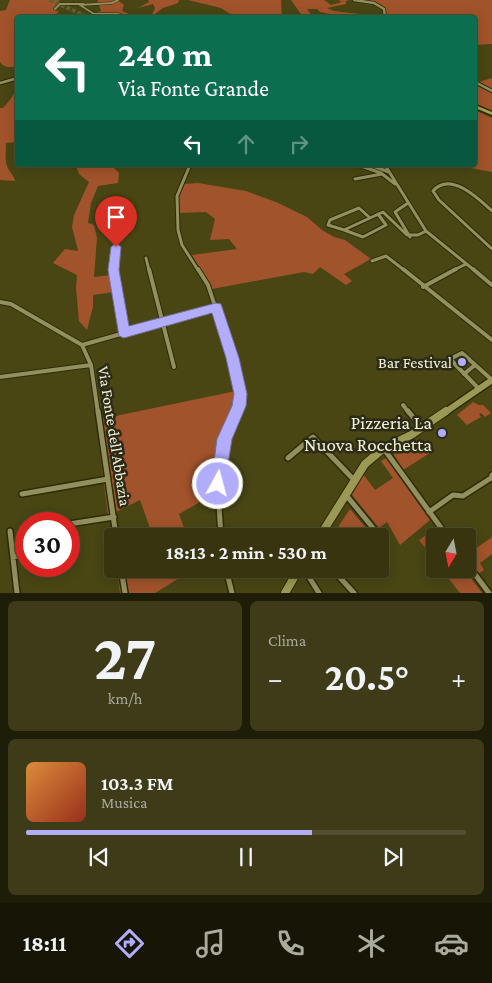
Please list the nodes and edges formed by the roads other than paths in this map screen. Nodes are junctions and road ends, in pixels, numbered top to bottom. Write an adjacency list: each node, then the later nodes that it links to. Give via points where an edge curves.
1 (118, 0): 3 (street)
2 (354, 0): 6 (street, via 379,5)
3 (86, 4): 4 (street, via 60,4); 5 (street, via 80,5 94,14)
4 (55, 9)
5 (121, 15)
6 (385, 15)
7 (15, 79): 8 (street)
8 (0, 83)
9 (477, 83): 10 (street)
10 (492, 91)
11 (477, 107): 12 (main road)
12 (492, 114)
13 (189, 167): 36 (street, via 177,196 178,230 182,245 208,285)
14 (363, 167): 18 (street)
15 (375, 167): 17 (street)
16 (385, 167): 17 (street)
17 (388, 172): 20 (street)
18 (382, 174): 19 (street); 20 (street)
19 (355, 179)
20 (397, 186): 21 (street)
21 (408, 203): 26 (street); 27 (street, via 395,212)
22 (492, 211): 29 (street, via 468,191 454,185 441,184 434,188 434,195)
23 (378, 214): 24 (street); 25 (street, via 386,225 362,237); 27 (street, via 383,212)
24 (369, 217): 25 (street); 25 (street, via 358,208 328,223 333,228)
25 (344, 230)
26 (426, 231): 27 (street); 32 (street)
27 (410, 237)
28 (116, 247): 38 (street, via 114,270)
29 (492, 249)
30 (146, 258): 37 (street)
31 (372, 261): 34 (street, via 386,256)
32 (466, 264): 33 (street); 34 (street)
33 (492, 285)
34 (423, 286): 39 (street)
35 (0, 302): 40 (street, via 11,304)
36 (216, 307): 37 (street); 61 (street, via 240,394 222,456 218,484)
37 (163, 322): 38 (street); 43 (street)
38 (124, 333): 40 (street)
39 (492, 340)
40 (82, 345): 41 (street, Via Fonte dell'Abbazia)
41 (91, 365): 45 (street); 53 (street, Via Fonte dell'Abbazia)
42 (475, 365): 44 (street); 44 (street, via 462,353 450,360); 46 (street)
43 (174, 367)
44 (464, 374): 47 (street)
45 (0, 377)
46 (492, 380): 47 (main road)
47 (479, 389): 49 (main road)
48 (403, 405): 49 (street)
49 (422, 428): 50 (main road)
50 (384, 448): 54 (main road, via 366,464); 57 (street)
51 (288, 458): 54 (street, via 313,438)
52 (492, 476): 57 (street, via 463,496 453,495)
53 (108, 479): 55 (street); 58 (street, Via Fonte dell'Abbazia)
54 (355, 481): 56 (main road)
55 (22, 494)
56 (346, 495): 62 (main road); 63 (street)
57 (429, 512): 64 (street)
58 (114, 517): 59 (street); 60 (street, Via Fonte dell'Abbazia)
59 (80, 522)
60 (115, 528)
61 (221, 528)
62 (325, 528)
63 (373, 528)
64 (441, 528)
65 (10, 531): 66 (street)
66 (13, 557): 73 (street)
67 (476, 576): 79 (street)
68 (122, 578): 74 (street)
69 (228, 578): 75 (street)
70 (294, 578): 76 (main road)
71 (310, 578): 77 (street)
72 (340, 578): 78 (street)
73 (17, 593)
74 (125, 593)
75 (232, 593)
76 (285, 593)
77 (319, 593)
78 (354, 593)
79 (489, 593)

